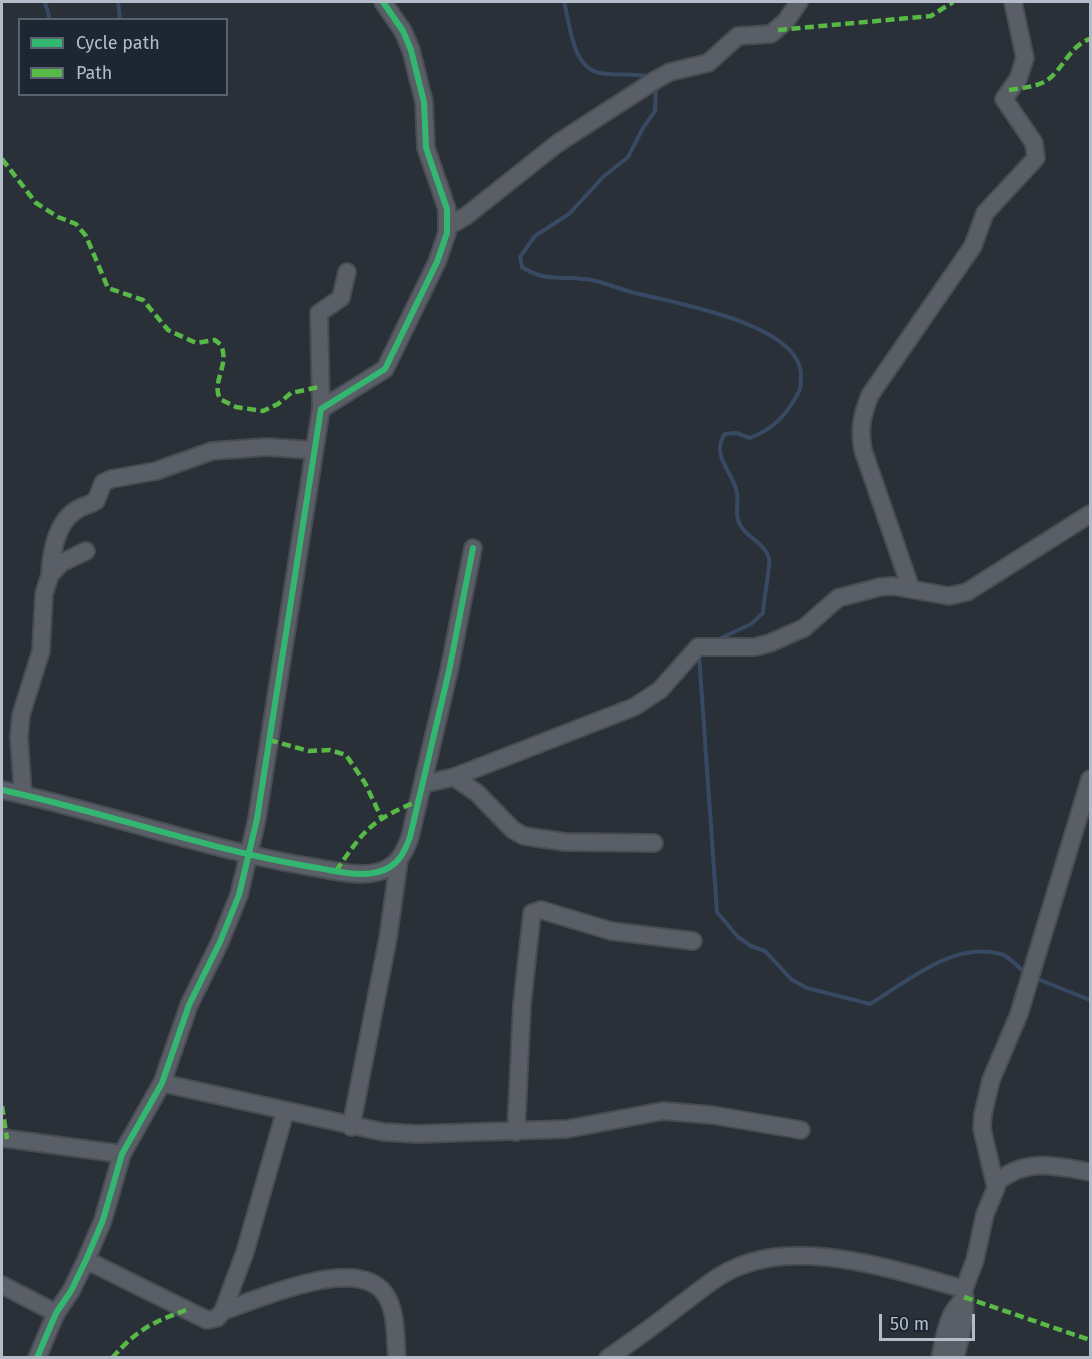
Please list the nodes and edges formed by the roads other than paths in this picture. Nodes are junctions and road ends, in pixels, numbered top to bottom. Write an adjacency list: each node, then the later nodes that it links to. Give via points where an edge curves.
1 (383, 2): 4 (street, via 411,50 424,102 426,148 444,197)
2 (799, 2): 4 (street, via 778,30 765,35 738,36 708,63 657,79 558,143)
3 (1013, 2): 12 (street, via 1024,67 1004,99 1034,143 1036,158 985,213 972,246 870,395 862,417 863,450)
4 (447, 227): 6 (street, via 436,262 385,369)
5 (347, 272): 6 (street, via 341,298 319,313)
6 (321, 409): 7 (street)
7 (312, 450): 11 (street, via 219,450 156,471 107,480 96,501 69,516 54,545); 19 (street)
8 (1090, 514): 12 (street, via 967,592 949,596)
9 (473, 548): 15 (street)
10 (86, 550): 11 (street, via 61,562)
11 (50, 575): 17 (street, via 44,594 41,651 21,715)
12 (911, 589): 13 (street, via 880,587 838,598 804,628 770,643 755,647 698,647 660,690 634,707)
13 (454, 777): 15 (street); 18 (street, via 524,836 565,842)
14 (1090, 779): 30 (street, via 983,1114 985,1144)
15 (424, 784): 20 (street, via 410,837)
16 (2, 790): 17 (street)
17 (23, 795): 19 (street)
18 (654, 843)
19 (250, 856): 20 (street, via 336,871 373,873 388,869); 22 (street, via 239,895 189,1005)
20 (399, 860): 24 (street)
21 (693, 941): 26 (street, via 611,931 541,910 531,913)
22 (162, 1083): 23 (street); 28 (street)
23 (285, 1112): 24 (street); 34 (street, via 245,1252)
24 (351, 1127): 26 (street, via 418,1134)
25 (801, 1130): 26 (street, via 712,1114 663,1112 567,1129)
26 (516, 1132)
27 (2, 1138): 28 (street)
28 (122, 1155): 31 (street, via 103,1220)
29 (1090, 1172): 30 (street, via 1039,1164 1007,1173)
30 (996, 1183): 33 (street)
31 (86, 1260): 34 (street, via 207,1320 217,1318); 35 (street)
32 (2, 1285): 35 (street)
33 (964, 1294): 38 (street, via 881,1266 770,1256 739,1266 708,1284); 39 (street, via 949,1321); 40 (street, via 965,1319)
34 (223, 1311): 37 (street, via 313,1281 357,1279 376,1285 390,1304)
35 (56, 1313): 36 (street)
36 (37, 1358)
37 (397, 1358)
38 (609, 1358)
39 (940, 1358)
40 (955, 1358)

